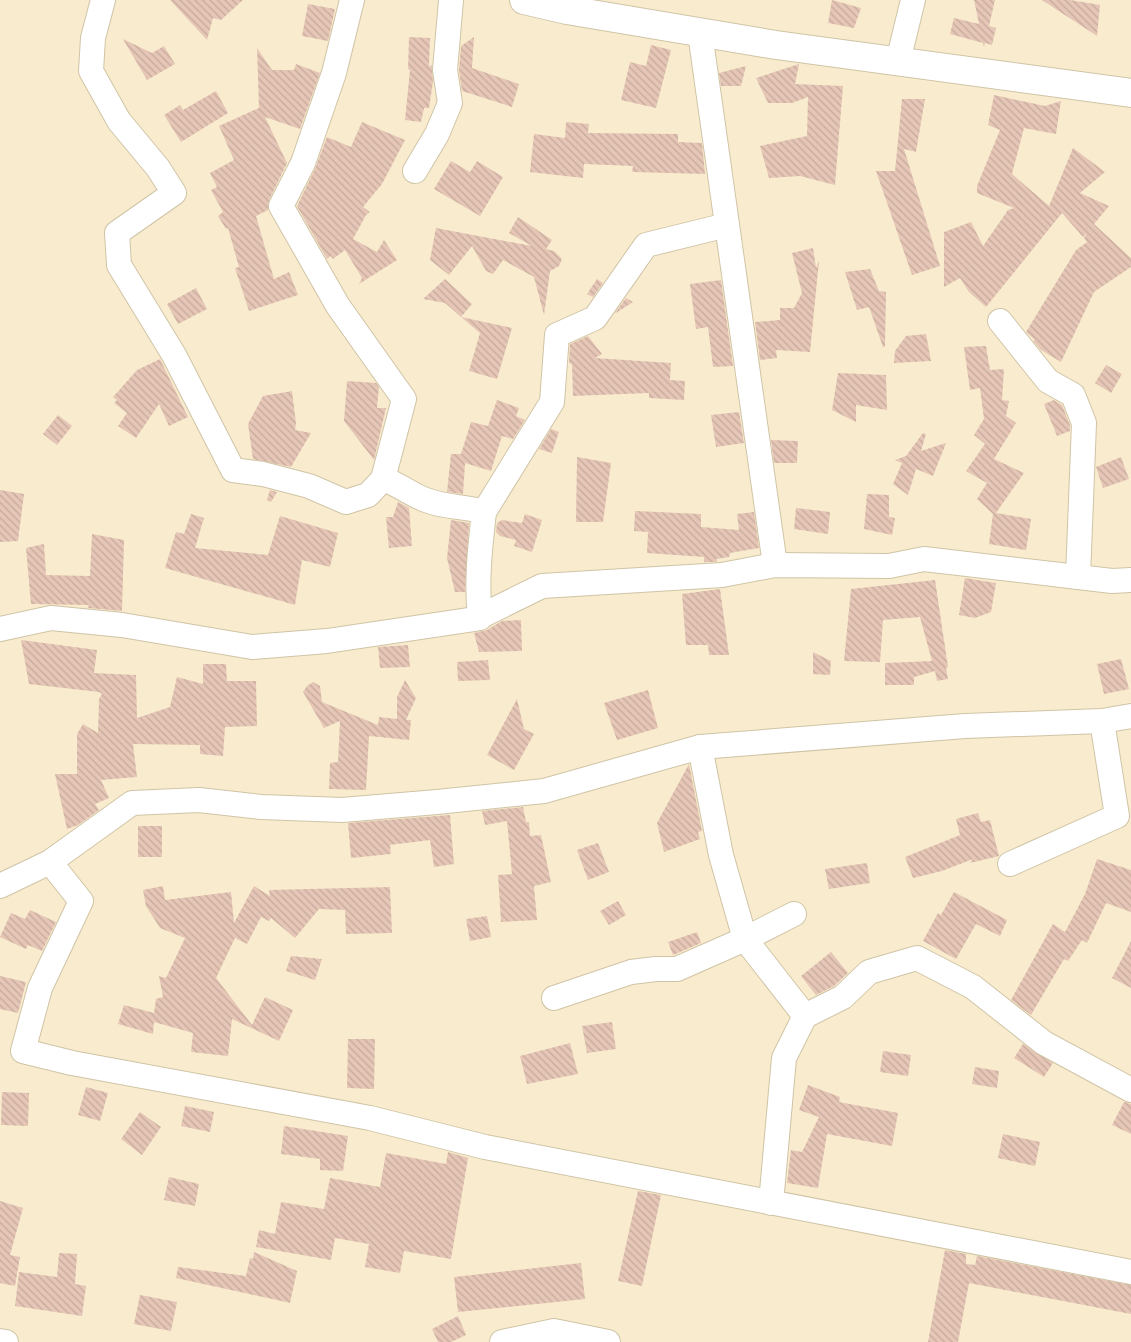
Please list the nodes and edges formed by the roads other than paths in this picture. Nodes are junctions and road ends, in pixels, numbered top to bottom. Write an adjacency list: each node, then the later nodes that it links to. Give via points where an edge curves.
1 (104, 0): 13 (street, via 93,38 91,71 119,121 174,192 117,232 118,265 174,355 234,470 309,486 346,502 368,495)
2 (352, 0): 13 (street, via 334,73 303,163 281,206 338,306 404,399)
3 (451, 0): 10 (street, via 445,70 450,103 437,134)
4 (524, 0): 6 (street)
5 (914, 0): 8 (street)
6 (569, 5): 7 (street)
7 (700, 33): 8 (street); 11 (street)
8 (898, 61): 9 (street)
9 (1131, 93)
10 (415, 171)
11 (727, 225): 14 (street, via 646,245 595,318 557,335 552,402); 15 (street)
12 (1000, 321): 16 (street, via 1048,381 1073,395 1084,423)
13 (383, 479): 14 (street, via 424,500)
14 (484, 512): 18 (street, via 478,560)
15 (775, 565): 16 (street, via 889,566 924,559); 18 (street, via 722,575 542,586)
16 (1078, 577): 17 (street)
17 (1131, 580)
18 (480, 618): 19 (street, via 327,641 252,647 122,625 51,618)
19 (0, 629)
20 (1131, 716): 21 (street)
21 (1102, 721): 22 (street, via 956,727); 24 (street, via 1117,816)
22 (700, 747): 23 (street, via 544,791 437,802 342,810 261,807 199,800 132,803); 27 (street, via 721,855)
23 (50, 862): 25 (street); 31 (street, via 81,901 40,988 23,1051 370,1118 484,1147)
24 (1010, 864)
25 (0, 886)
26 (794, 914): 27 (street)
27 (746, 940): 28 (street, via 677,969 631,972); 29 (street)
28 (554, 998)
29 (805, 1016): 30 (street, via 843,997 869,972 917,958 973,987 1044,1043); 31 (street, via 784,1058)
30 (1131, 1090)
31 (771, 1203): 32 (street)
32 (1131, 1272)
33 (0, 1341): 34 (street)
34 (6, 1342)
35 (502, 1342): 36 (street, via 554,1331)
36 (608, 1342)

